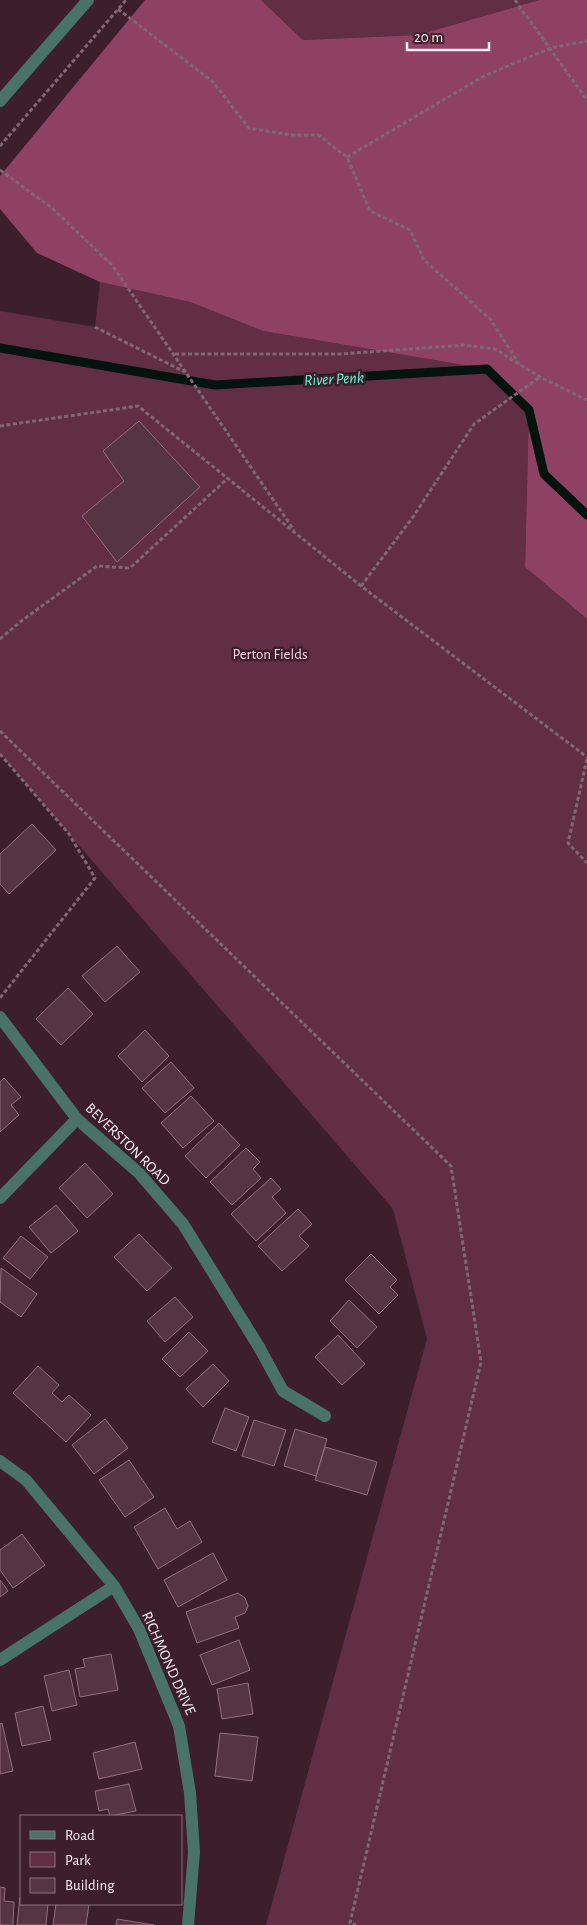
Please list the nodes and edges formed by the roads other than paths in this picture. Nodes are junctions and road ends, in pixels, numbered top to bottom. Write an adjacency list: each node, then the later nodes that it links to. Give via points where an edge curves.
1 (88, 0): 2 (street)
2 (0, 101)
3 (0, 1018): 4 (street, BEVERSTON ROAD)
4 (77, 1119): 5 (street); 6 (street, BEVERSTON ROAD, via 139,1173 183,1224 283,1390)
5 (0, 1198)
6 (325, 1416)
7 (0, 1461): 8 (street, RICHMOND DRIVE, via 26,1480)
8 (114, 1586): 9 (street); 10 (street, RICHMOND DRIVE, via 139,1629 180,1726 190,1793 194,1852)
9 (0, 1660)
10 (188, 1925)

